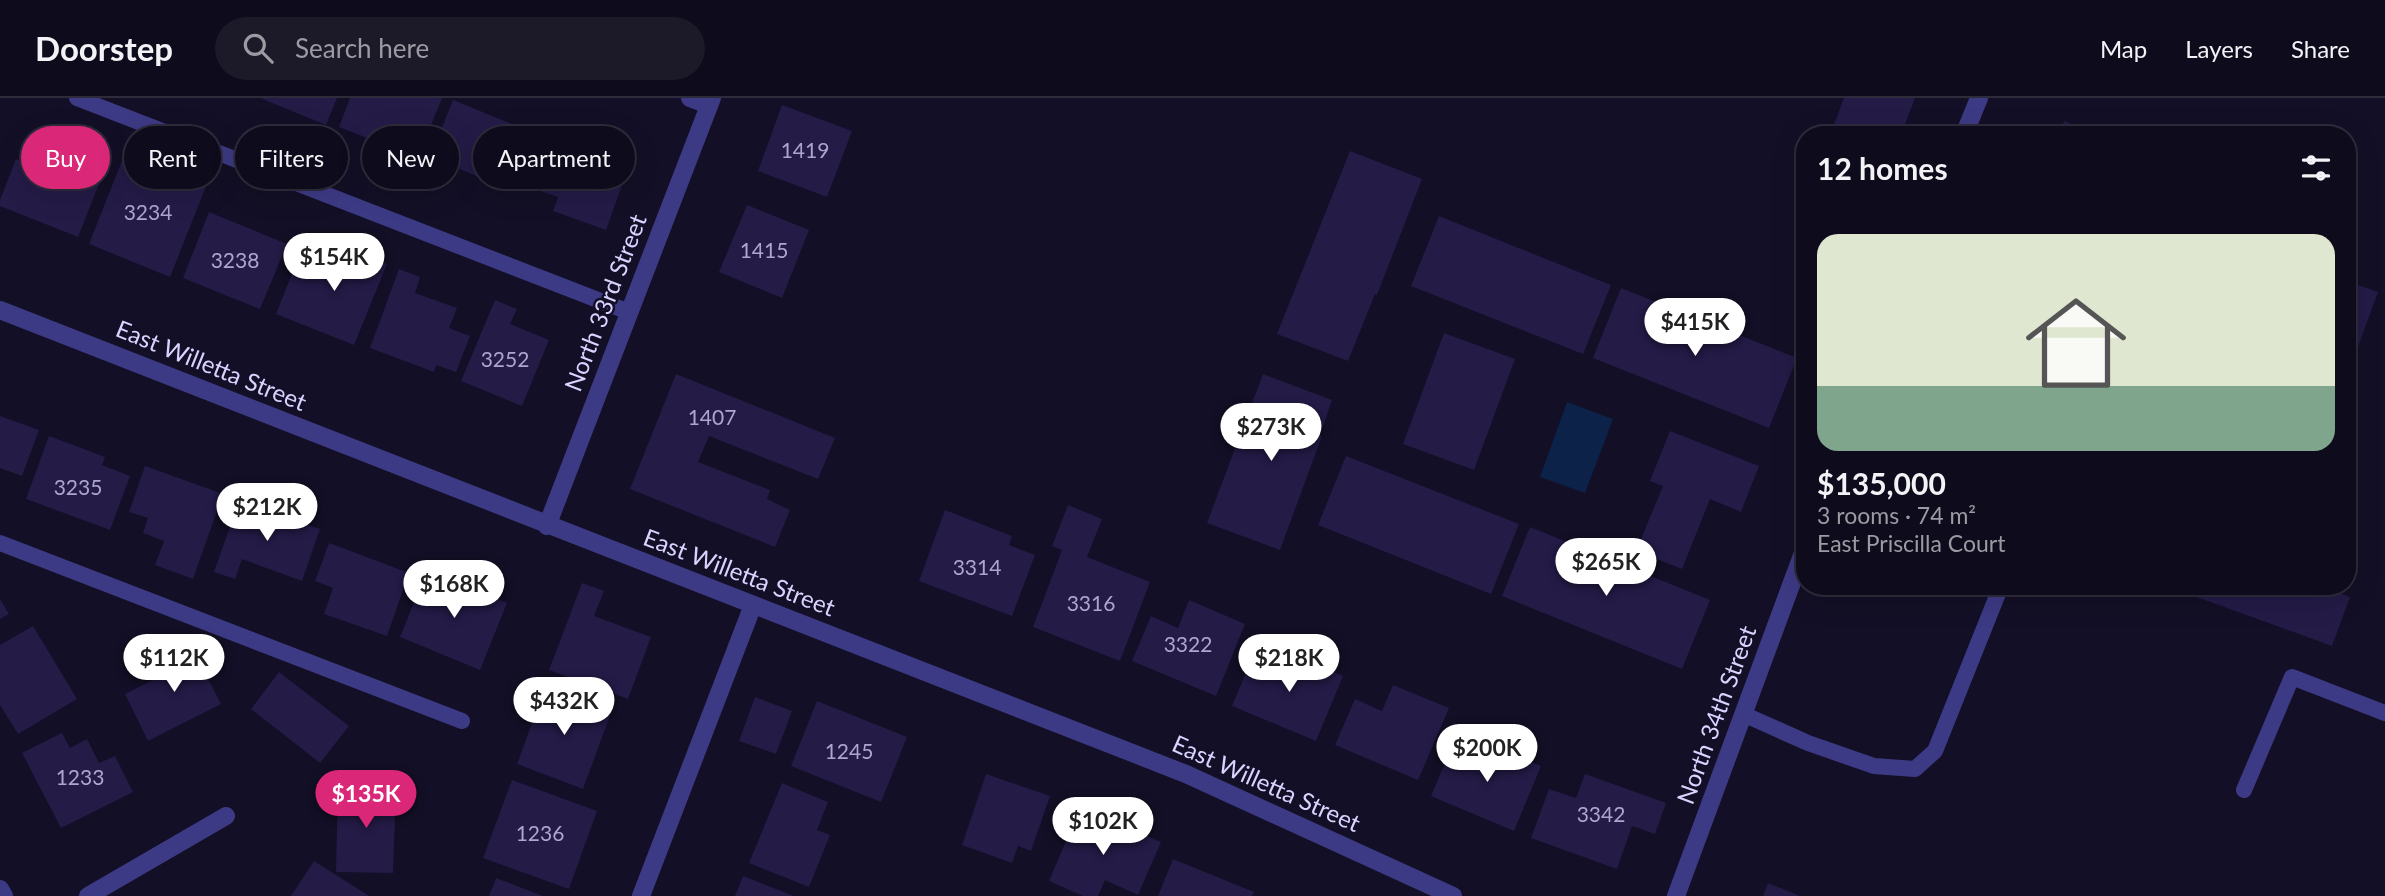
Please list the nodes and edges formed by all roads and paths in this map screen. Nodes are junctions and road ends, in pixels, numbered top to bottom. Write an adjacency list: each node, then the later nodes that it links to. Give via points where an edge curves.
1 (77, 98): 7 (lane)
2 (690, 98): 4 (street)
3 (1979, 98): 5 (street)
4 (710, 102): 7 (street, North 33rd Street)
5 (1968, 126)
6 (0, 310): 8 (street, East Willetta Street)
7 (629, 312): 8 (street, North 33rd Street)
8 (547, 526): 12 (street, East Willetta Street)
9 (0, 542): 15 (lane)
10 (1796, 572): 14 (street, North 34th Street)
11 (1997, 595): 14 (lane, via 1935,751 1915,769 1874,766)
12 (753, 605): 21 (street); 22 (street, East Willetta Street, via 1186,774)
13 (2385, 713): 16 (lane, via 2292,677)
14 (1743, 714): 23 (street, North 34th Street)
15 (462, 721)
16 (2244, 790)
17 (226, 816): 20 (street)
18 (0, 889): 19 (street)
19 (4, 896)
20 (88, 896)
21 (641, 896)
22 (1453, 896)
23 (1676, 896)

